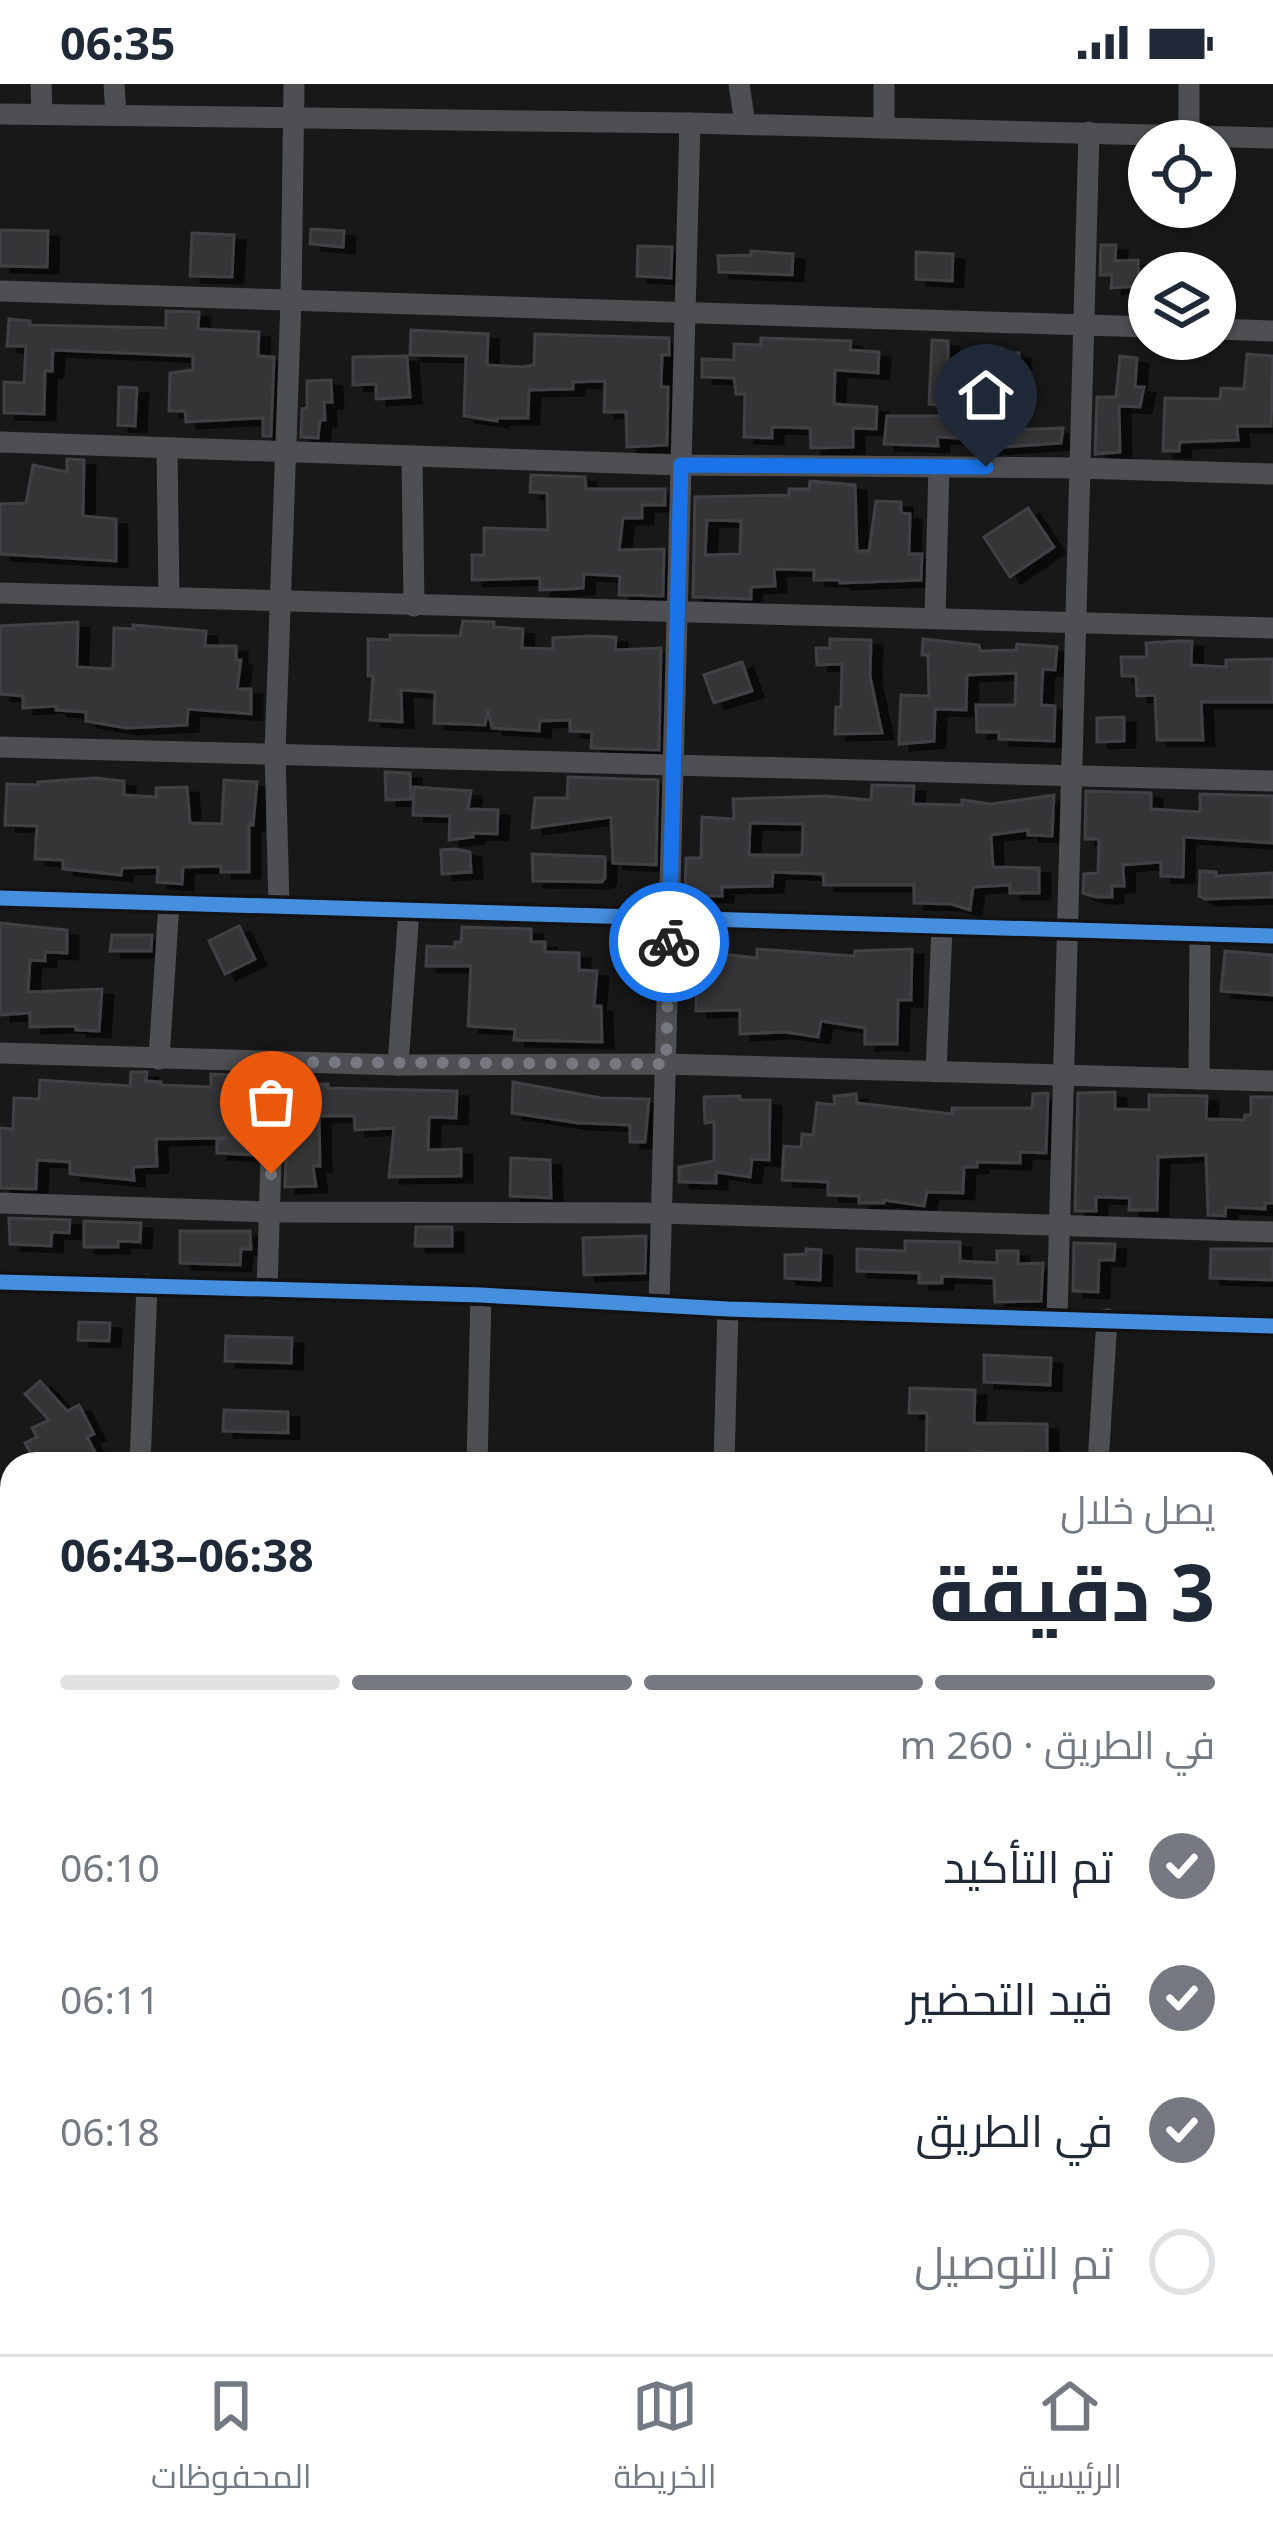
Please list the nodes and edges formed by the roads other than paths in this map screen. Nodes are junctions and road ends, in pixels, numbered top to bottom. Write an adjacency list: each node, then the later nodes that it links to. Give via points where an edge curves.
1 (41, 84): 8 (street)
2 (114, 84): 9 (street)
3 (294, 84): 10 (street)
4 (740, 84): 13 (street)
5 (884, 84): 14 (street)
6 (1189, 84): 11 (street)
7 (0, 114): 8 (street)
8 (42, 114): 9 (street)
9 (116, 116): 10 (street)
10 (295, 118): 12 (street); 20 (street)
11 (1189, 120)
12 (690, 123): 13 (street); 21 (street)
13 (745, 124): 14 (street)
14 (884, 128): 15 (street)
15 (1089, 133): 16 (street); 22 (street)
16 (1128, 134)
17 (1236, 137): 18 (street)
18 (1273, 138)
19 (0, 291): 20 (street)
20 (291, 300): 21 (street); 28 (street)
21 (685, 313): 22 (street); 30 (street)
22 (1087, 325): 23 (street); 32 (street)
23 (1128, 326)
24 (1236, 330): 25 (street)
25 (1273, 331)
26 (0, 442): 27 (street)
27 (167, 449): 28 (street); 35 (street)
28 (286, 454): 29 (street); 36 (street)
29 (412, 457): 30 (street); 37 (street)
30 (681, 465): 31 (street); 38 (street)
31 (939, 467): 32 (street); 39 (street)
32 (1079, 468): 33 (street); 40 (street)
33 (1273, 474)
34 (0, 593): 35 (street)
35 (169, 597): 36 (street)
36 (280, 602): 37 (street); 43 (street)
37 (414, 606): 38 (street)
38 (677, 612): 39 (street); 44 (street)
39 (935, 618): 40 (street)
40 (1075, 622): 41 (street); 45 (street)
41 (1273, 628)
42 (0, 747): 43 (street)
43 (275, 752): 44 (street); 49 (street)
44 (675, 765): 45 (street); 51 (street)
45 (1071, 775): 46 (street); 53 (street)
46 (1273, 782)
47 (0, 898): 48 (street)
48 (169, 903): 49 (street); 57 (street)
49 (279, 906): 50 (street)
50 (410, 910): 51 (street); 60 (street)
51 (670, 918): 52 (street); 59 (street)
52 (942, 927): 53 (street); 61 (street)
53 (1067, 931): 54 (street); 62 (street)
54 (1200, 934): 55 (street); 63 (street)
55 (1273, 936)
56 (0, 1053): 57 (street)
57 (158, 1058): 58 (street)
58 (274, 1062): 60 (street); 66 (street)
59 (666, 1064): 60 (street); 61 (street); 67 (street)
60 (398, 1065)
61 (936, 1072): 62 (street)
62 (1061, 1076): 63 (street); 68 (street)
63 (1198, 1079): 64 (street)
64 (1273, 1081)
65 (0, 1203): 66 (street)
66 (270, 1212): 67 (street); 72 (street)
67 (661, 1214): 68 (street); 74 (street)
68 (1059, 1226): 69 (street); 76 (street)
69 (1273, 1232)
70 (0, 1282): 71 (street)
71 (147, 1285): 72 (street); 79 (street)
72 (267, 1290): 73 (street)
73 (481, 1295): 74 (street); 80 (street)
74 (659, 1305): 75 (street)
75 (728, 1309): 76 (street); 81 (street)
76 (1057, 1317): 77 (street)
77 (1107, 1319): 78 (street); 82 (street)
78 (1273, 1326)
79 (140, 1452)
80 (477, 1452)
81 (724, 1452)
82 (1099, 1452)

